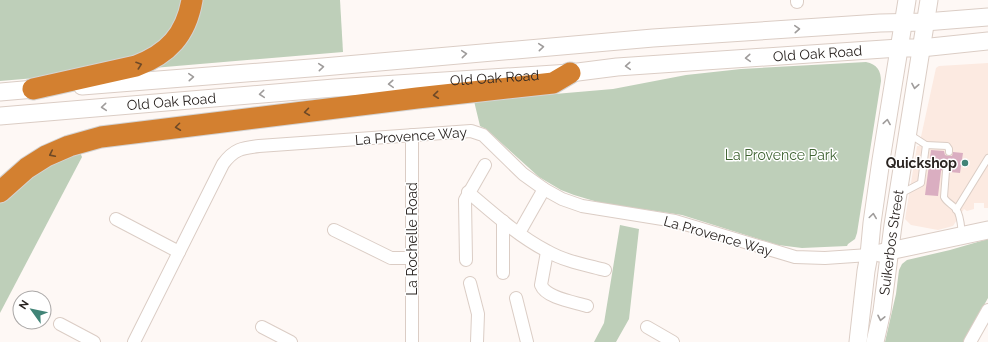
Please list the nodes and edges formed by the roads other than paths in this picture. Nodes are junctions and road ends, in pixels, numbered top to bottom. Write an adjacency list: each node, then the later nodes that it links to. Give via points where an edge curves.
1 (192, 0): 11 (highway, one-way to 1, via 152,60 165,52 179,34 188,17)
2 (907, 0): 5 (main road, Suikerbos Street)
3 (929, 0): 6 (main road, Suikerbos Street)
4 (988, 17): 6 (main road, Old Oak Road)
5 (904, 22): 6 (main road, Old Oak Road); 8 (main road, Suikerbos Street); 11 (main road, Old Oak Road, one-way to 5, via 630,40)
6 (925, 22): 9 (main road, Suikerbos Street)
7 (988, 41): 9 (main road, Old Oak Road)
8 (899, 48): 9 (main road, Old Oak Road); 10 (main road, Old Oak Road, one-way to 10, via 617,67); 35 (main road, Suikerbos Street, one-way to 8, via 881,160)
9 (921, 48): 14 (main road, Suikerbos Street, one-way to 14)
10 (570, 73): 13 (main road, Old Oak Road, one-way to 13, via 334,88); 22 (highway, one-way to 22, via 552,82 90,140 46,156 27,168)
11 (33, 90): 12 (main road, Old Oak Road)
12 (0, 92)
13 (0, 116)
14 (907, 133): 16 (lane); 24 (main road, Suikerbos Street)
15 (412, 135): 21 (street, La Provence Way, via 471,131 480,133 523,174); 32 (street, La Provence Way, via 242,148 231,154 224,164); 36 (street, La Rochelle Road)
16 (926, 145): 17 (lane, via 947,147); 24 (lane, via 924,183)
17 (949, 152)
18 (988, 158): 25 (lane)
19 (485, 165): 23 (street)
20 (946, 171): 25 (lane, via 942,186 944,197)
21 (544, 189): 30 (street); 35 (street, La Provence Way, via 582,206 675,221 789,256 815,258)
22 (0, 192)
23 (468, 192): 27 (street); 37 (street, via 464,204)
24 (897, 196): 34 (main road, Suikerbos Street)
25 (956, 210): 31 (lane)
26 (116, 219): 32 (street)
27 (504, 221): 30 (street); 39 (street)
28 (334, 230): 36 (street, via 390,258)
29 (988, 230): 31 (main road)
30 (519, 233): 33 (street)
31 (962, 235): 34 (main road)
32 (179, 252): 48 (street, La Provence Way)
33 (547, 252): 38 (street); 42 (street, via 541,285 544,291 552,296)
34 (890, 252): 35 (main road); 55 (main road, Suikerbos Street, one-way to 55)
35 (870, 255): 54 (main road, Suikerbos Street)
36 (412, 258): 50 (street, La Rochelle Road)
37 (466, 260)
38 (605, 270)
39 (503, 273)
40 (470, 283): 51 (street, via 478,314)
41 (516, 298): 52 (street)
42 (587, 306)
43 (988, 310): 56 (street)
44 (60, 324): 47 (street)
45 (262, 327): 49 (street)
46 (647, 327): 53 (street)
47 (94, 342)
48 (134, 342)
49 (291, 342)
50 (412, 342)
51 (477, 342)
52 (527, 342)
53 (673, 342)
54 (858, 342)
55 (876, 342)
56 (970, 342)

